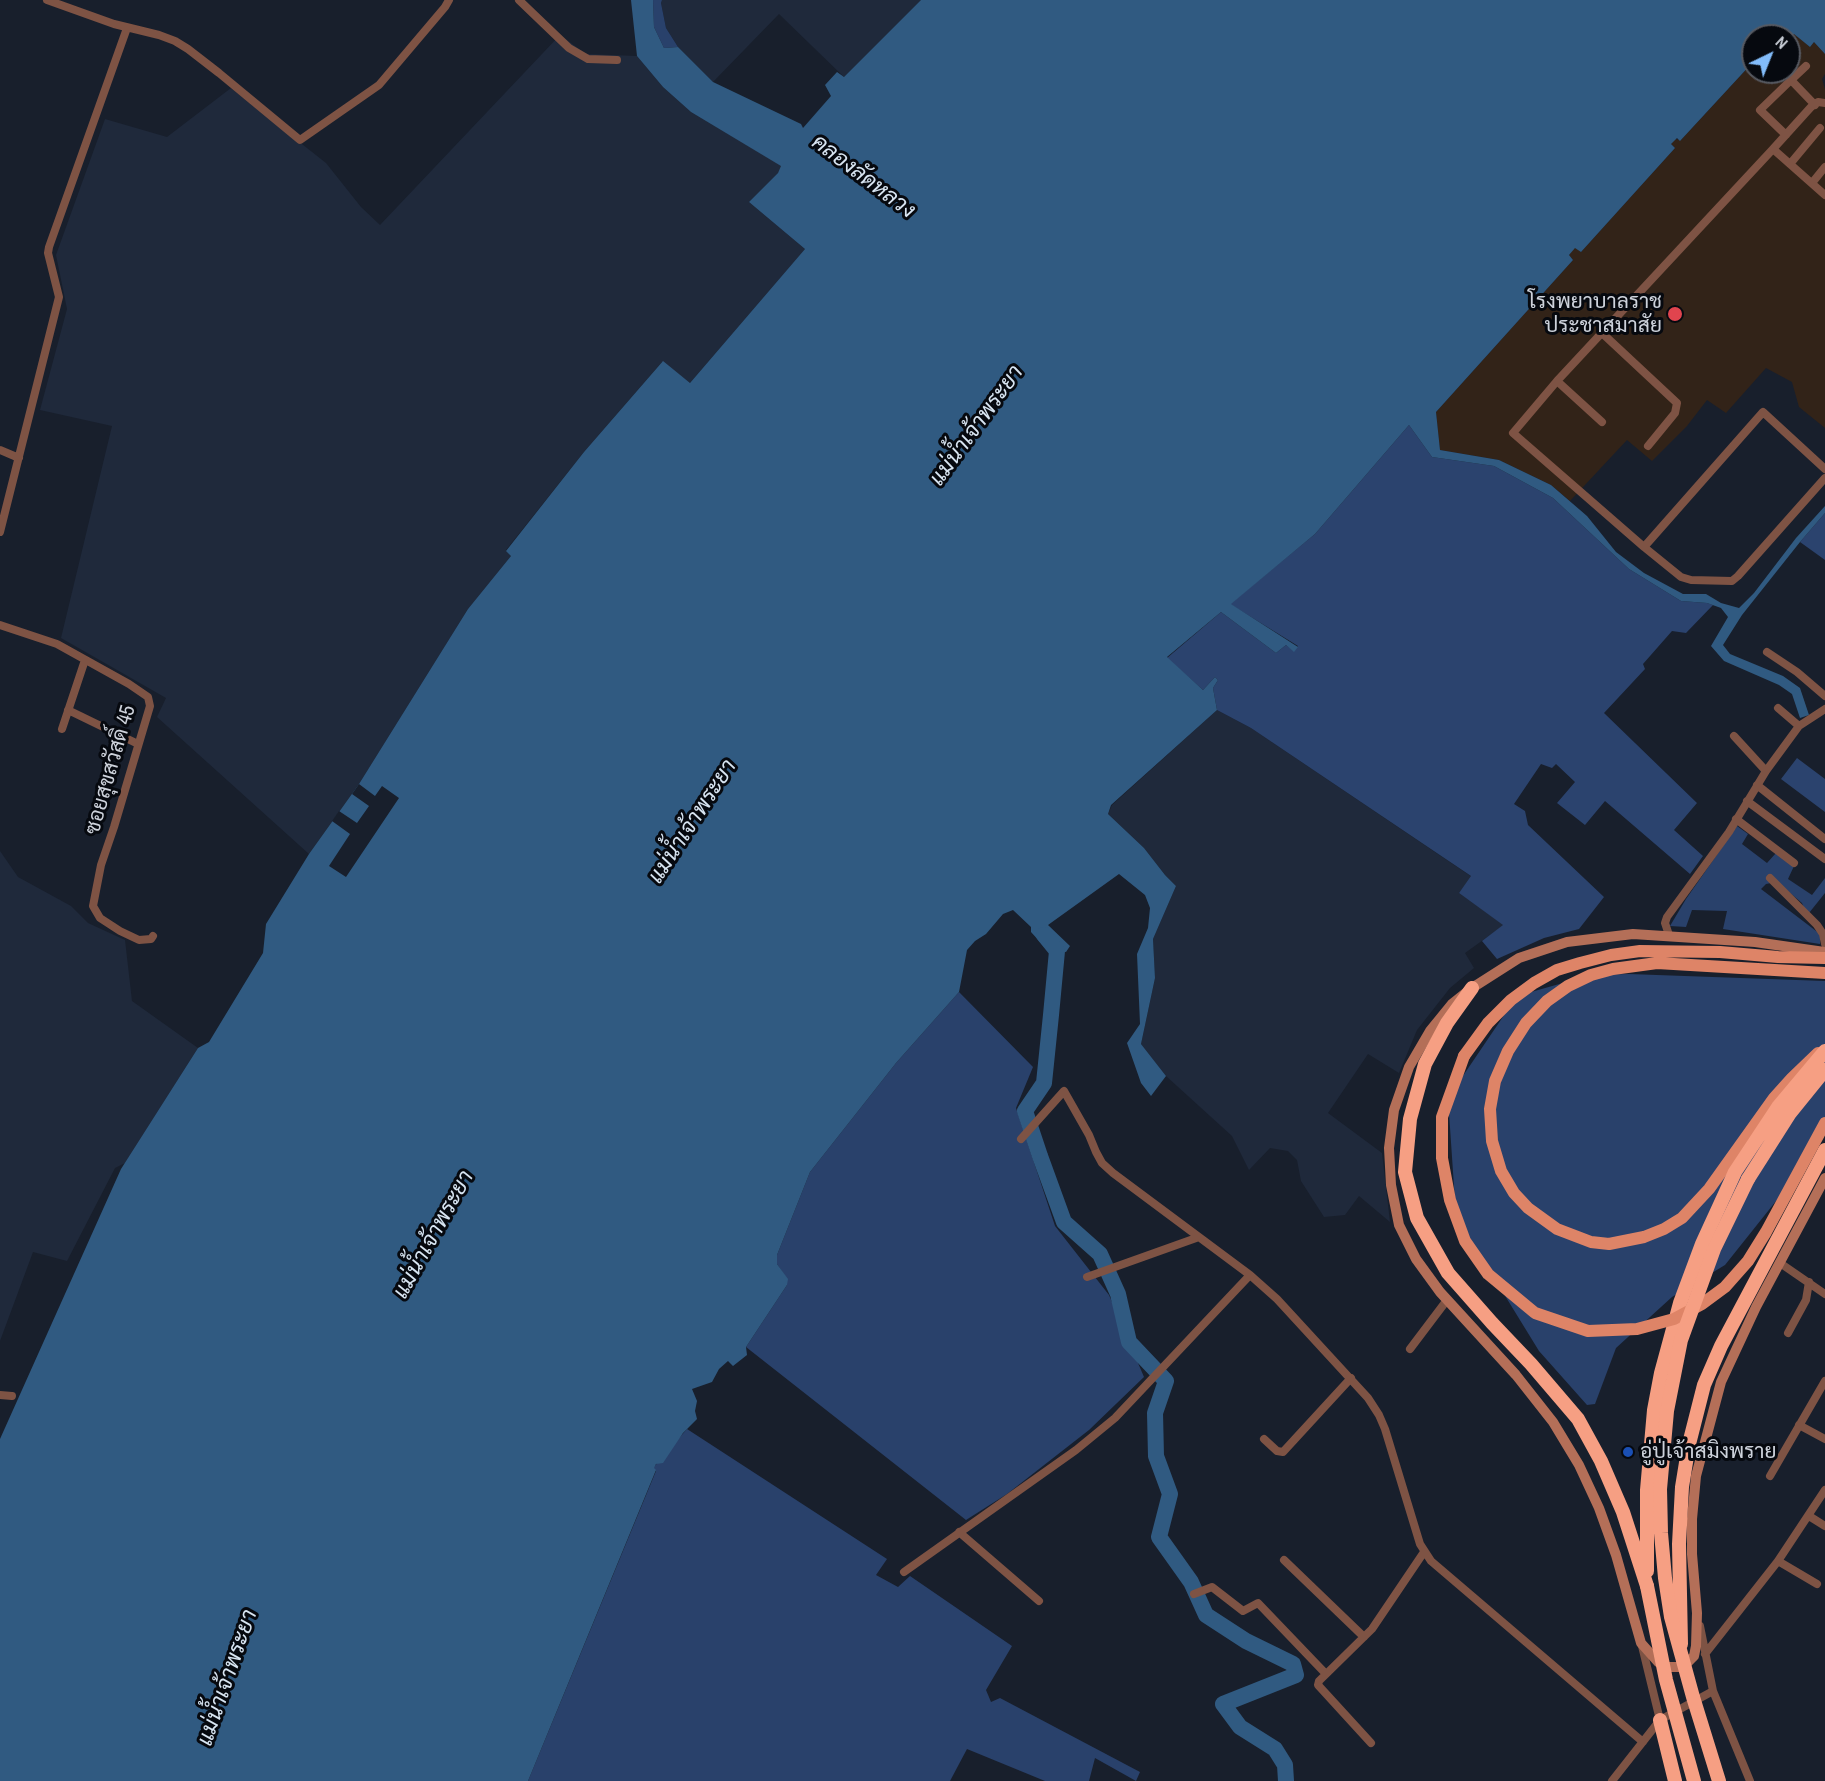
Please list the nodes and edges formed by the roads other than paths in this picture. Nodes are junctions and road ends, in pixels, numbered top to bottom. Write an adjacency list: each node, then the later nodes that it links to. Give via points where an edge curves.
1 (47, 0): 4 (street)
2 (449, 0): 4 (street, via 379,85 300,140 188,49 159,34)
3 (519, 0): 5 (street, via 569,48 588,59)
4 (127, 28): 24 (street, via 49,247 59,297)
5 (617, 60)
6 (1806, 66): 7 (street)
7 (1801, 71)
8 (1787, 84): 13 (street, via 1760,110)
9 (1795, 84): 11 (street)
10 (1825, 103): 11 (street)
11 (1815, 105): 13 (street)
12 (1820, 128): 15 (street)
13 (1786, 135): 14 (street)
14 (1773, 149): 15 (street); 19 (street)
15 (1790, 164): 17 (street)
16 (1825, 167): 17 (street)
17 (1812, 183): 18 (street)
18 (1825, 195)
19 (1602, 333): 20 (street); 22 (street, via 1677,403 1675,413)
20 (1557, 381): 21 (street); 28 (street, via 1513,433)
21 (1602, 422)
22 (1648, 446)
23 (0, 450): 24 (street)
24 (19, 458): 27 (street)
25 (1825, 469): 28 (street, via 1762,412)
26 (1825, 478): 28 (street, via 1732,581 1681,577)
27 (0, 532)
28 (1644, 547)
29 (0, 626): 31 (street, ซอยสุขสวัสดิ์ 45, via 51,642)
30 (1767, 652): 32 (street)
31 (85, 660): 35 (street); 39 (street, ซอยสุขสวัสดิ์ 45, via 148,697 150,706)
32 (1825, 696)
33 (1779, 708): 36 (street)
34 (1825, 709): 36 (street)
35 (68, 710): 37 (street); 39 (street)
36 (1799, 726): 40 (street)
37 (62, 729)
38 (1734, 736): 40 (street)
39 (138, 744): 49 (street, ซอยสุขสวัสดิ์ 45, via 101,865 93,906 100,918 120,931 139,940)
40 (1766, 771): 41 (street)
41 (1757, 785): 42 (street); 44 (street)
42 (1747, 801): 43 (street); 45 (street)
43 (1736, 819): 46 (street); 48 (street, via 1667,917)
44 (1825, 839)
45 (1825, 859)
46 (1794, 863)
47 (1770, 878): 50 (street, via 1817,925)
48 (1669, 935): 51 (street); 54 (street, via 1633,934 1567,942 1519,957)
49 (153, 936)
50 (1825, 944)
51 (1825, 952)
52 (1825, 958): 57 (main road, bridge, via 1640,951 1557,970 1511,1000 1464,1056 1442,1117 1442,1158 1450,1200 1465,1241 1488,1274 1535,1313 1588,1331 1637,1329 1674,1319 1725,1287 1766,1232)
53 (1825, 973): 55 (main road, via 1683,963 1635,965 1591,975 1569,986 1526,1023 1508,1052 1495,1081 1490,1109 1492,1141 1514,1193 1542,1220 1591,1242 1609,1244 1644,1237 1682,1218 1709,1189 1774,1098)
54 (1472, 988): 67 (street, via 1452,1004 1430,1031 1409,1067 1394,1110 1389,1148 1399,1225 1416,1258); 87 (highway, via 1425,1064 1410,1119 1405,1172 1417,1218 1448,1273 1578,1419 1623,1512)
55 (1825, 1048): 87 (highway, bridge, via 1778,1107 1736,1172 1701,1244 1680,1304 1661,1373 1652,1430 1647,1490)
56 (1825, 1070): 94 (highway, bridge, via 1790,1113 1727,1218 1702,1277 1679,1349 1667,1411 1660,1489 1665,1578)
57 (1825, 1124)
58 (1021, 1139): 61 (street, via 1064,1091 1102,1163)
59 (1825, 1150): 94 (highway, bridge, via 1720,1346 1704,1385 1682,1487)
60 (1825, 1178): 62 (street)
61 (1199, 1237): 63 (street); 64 (street)
62 (1780, 1263): 65 (street); 90 (street, via 1721,1382 1706,1433 1692,1519)
63 (1090, 1275)
64 (1250, 1275): 70 (street); 81 (street, via 1115,1418)
65 (1809, 1282): 66 (street); 68 (street, via 1806,1300)
66 (1825, 1294)
67 (1447, 1300): 69 (street); 92 (street, via 1516,1375 1553,1422 1579,1465 1616,1556)
68 (1788, 1333)
69 (1410, 1349)
70 (1351, 1378): 75 (street, via 1283,1452); 82 (street, via 1379,1415)
71 (1825, 1381): 74 (street)
72 (0, 1395): 73 (street)
73 (12, 1396)
74 (1799, 1425): 76 (street); 77 (street)
75 (1264, 1439)
76 (1825, 1439)
77 (1770, 1476)
78 (1825, 1491): 79 (street)
79 (1809, 1516): 80 (street); 84 (street)
80 (1825, 1526)
81 (959, 1532): 85 (street); 89 (street)
82 (1424, 1552): 91 (street); 98 (street)
83 (1284, 1560): 91 (street)
84 (1779, 1561): 86 (street); 93 (street)
85 (904, 1572)
86 (1817, 1584)
87 (1647, 1586): 102 (highway, bridge, via 1666,1680)
88 (1194, 1594): 95 (street, via 1212,1587 1241,1610 1260,1604)
89 (1039, 1601)
90 (1697, 1613): 92 (street, via 1696,1646 1687,1663 1668,1667); 93 (street)
91 (1364, 1637): 95 (street)
92 (1641, 1643): 97 (street)
93 (1705, 1654): 96 (street)
94 (1682, 1658): 103 (highway, bridge)
95 (1326, 1674): 99 (street, via 1319,1681 1320,1689)
96 (1713, 1691): 97 (street); 104 (street)
97 (1660, 1720): 98 (street); 101 (highway)
98 (1643, 1742): 100 (street)
99 (1371, 1743)
100 (1612, 1781)
101 (1675, 1781)
102 (1694, 1781)
103 (1719, 1781)
104 (1750, 1781)

